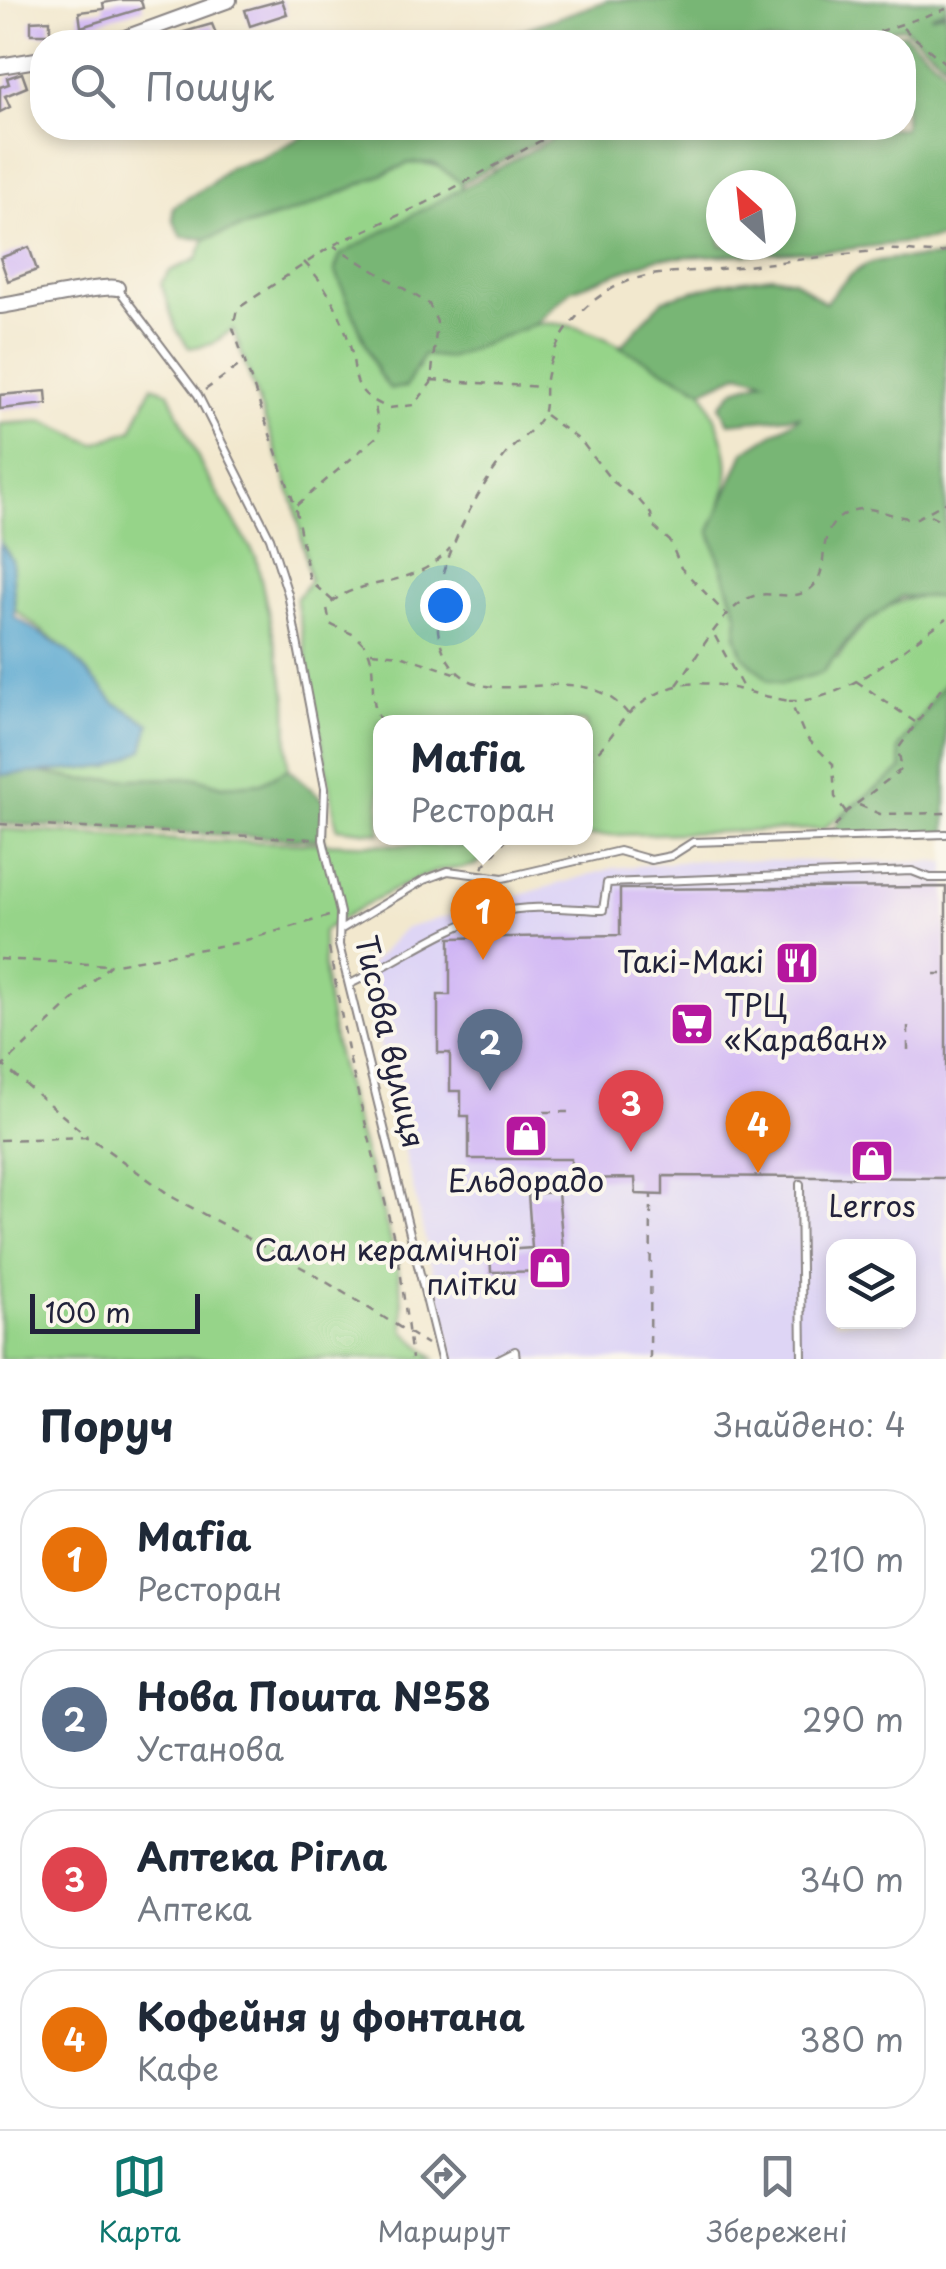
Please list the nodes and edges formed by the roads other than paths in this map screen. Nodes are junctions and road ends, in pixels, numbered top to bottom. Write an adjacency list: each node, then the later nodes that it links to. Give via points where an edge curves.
1 (229, 0): 2 (street)
2 (205, 5): 3 (street)
3 (144, 30)
4 (30, 61): 5 (street)
5 (0, 66)
6 (118, 288): 7 (street, via 104,284); 10 (lane, Тисова вулиця, via 198,395 270,538 288,594 325,788 322,840)
7 (0, 306)
8 (946, 834): 10 (lane, via 693,842 650,860 620,852 502,878 448,871)
9 (946, 878): 11 (lane, via 912,870 607,883 603,910 498,912)
10 (339, 930): 11 (lane, Тисова вулиця)
11 (350, 984): 13 (lane, Тисова вулиця)
12 (800, 1184): 16 (lane)
13 (440, 1357)
14 (499, 1359): 15 (lane, via 515,1351)
15 (516, 1359)
16 (802, 1359)

